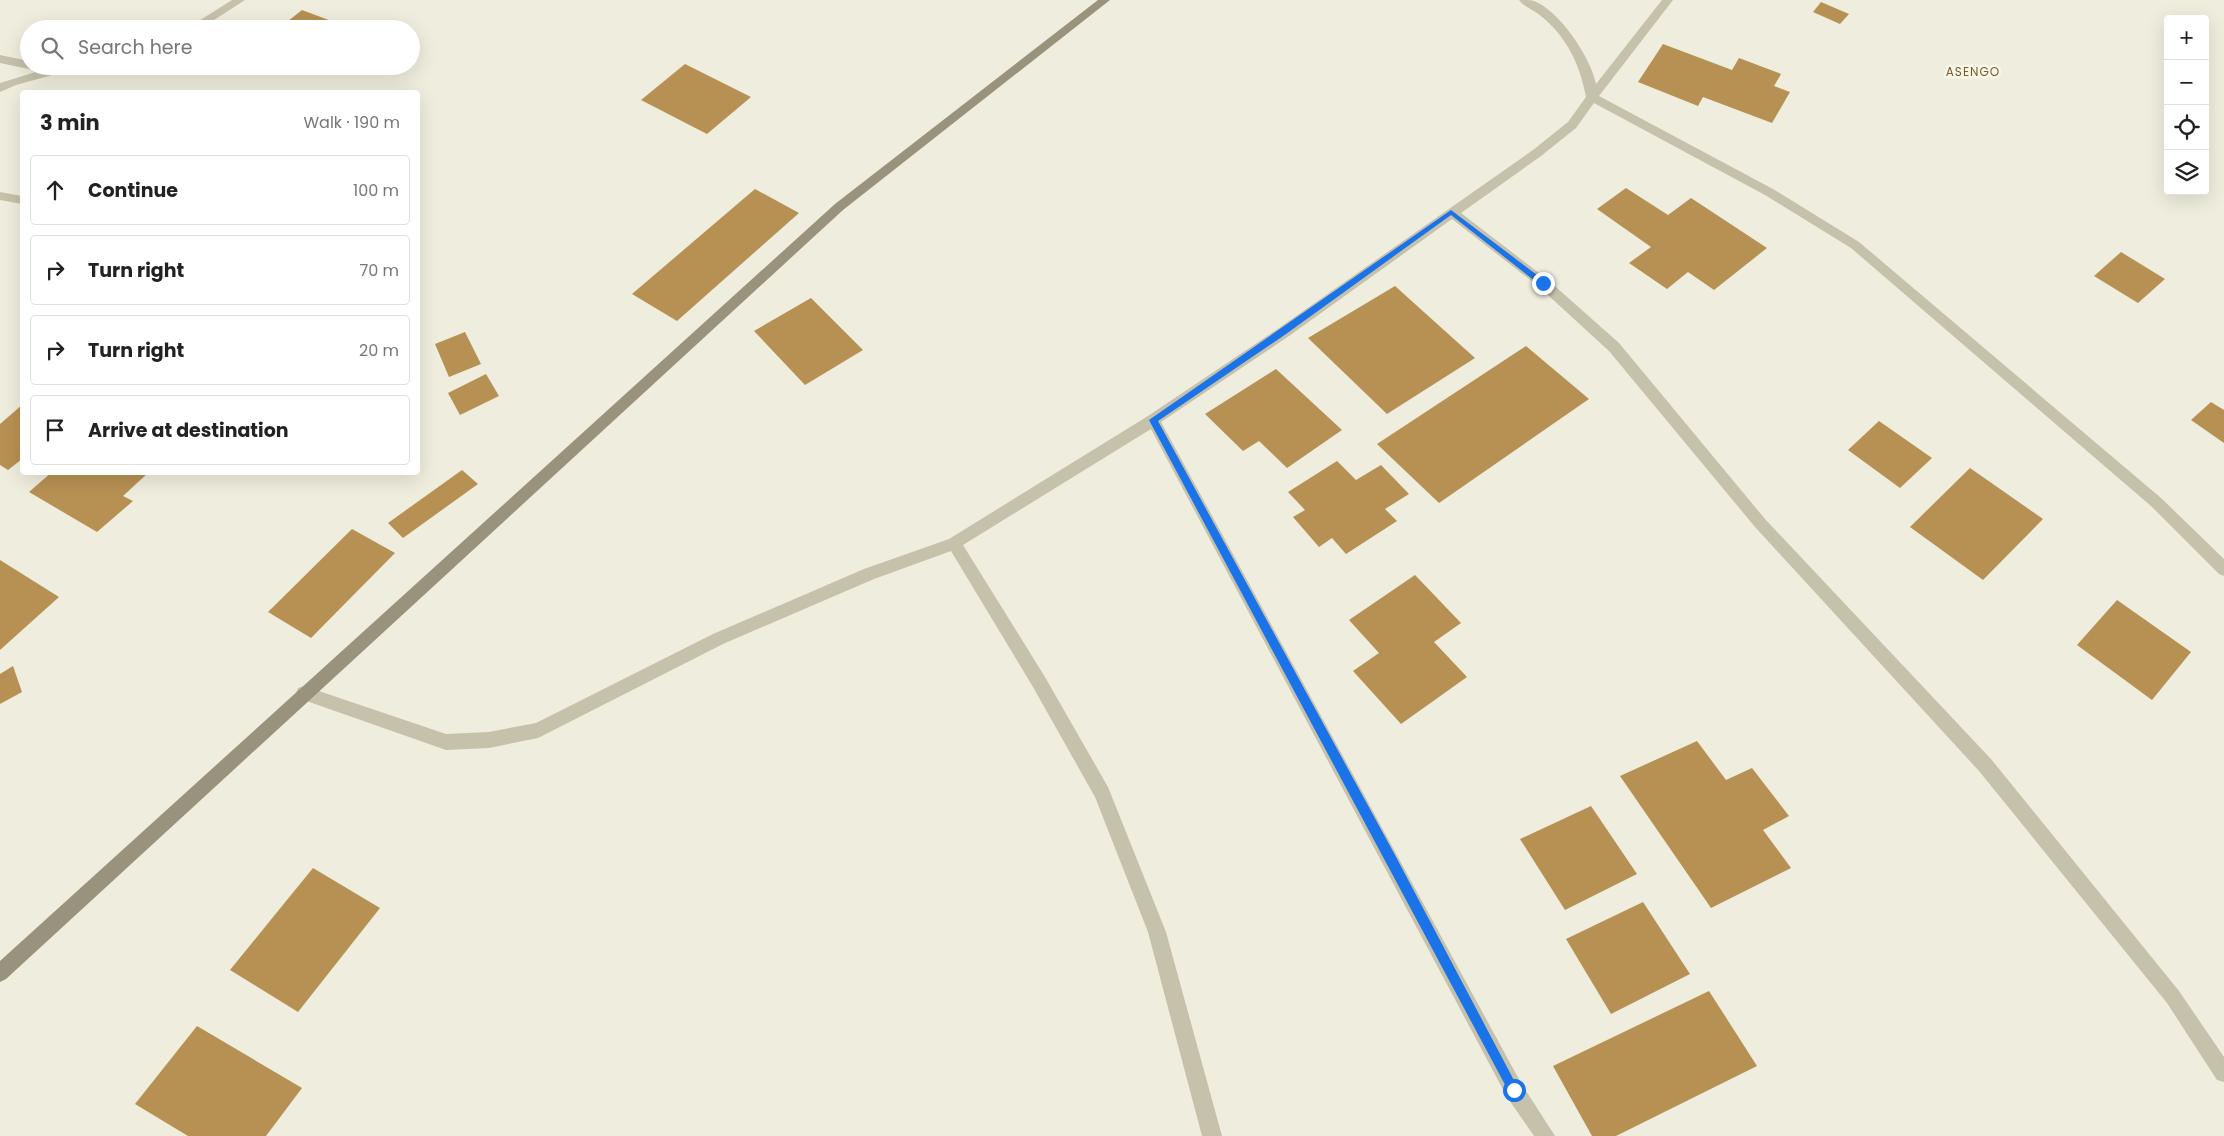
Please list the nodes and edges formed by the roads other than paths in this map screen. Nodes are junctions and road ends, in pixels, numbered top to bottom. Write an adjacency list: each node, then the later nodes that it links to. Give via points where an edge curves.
1 (240, 0): 5 (street)
2 (1105, 0): 17 (street, via 839,207)
3 (1524, 0): 10 (street, via 1547,14 1571,44 1588,74)
4 (1668, 0): 10 (street)
5 (207, 20)
6 (0, 59): 7 (street)
7 (20, 63)
8 (39, 75): 9 (street)
9 (0, 88)
10 (1592, 97): 13 (street, via 1572,125); 16 (street, via 1769,192 1855,245 2156,502)
11 (0, 196): 12 (street)
12 (20, 200)
13 (1451, 212): 14 (street, via 1284,332); 19 (street, via 1543,283 1614,347 1760,523 1986,765 2173,996)
14 (1153, 420): 15 (street); 21 (street, via 1514,1090)
15 (954, 543): 17 (street, via 869,574 718,639 538,730 489,740 446,742); 20 (street, via 1102,793 1157,932)
16 (2224, 569)
17 (304, 693): 18 (street)
18 (0, 973)
19 (2224, 1073)
20 (1212, 1136)
21 (1545, 1136)

